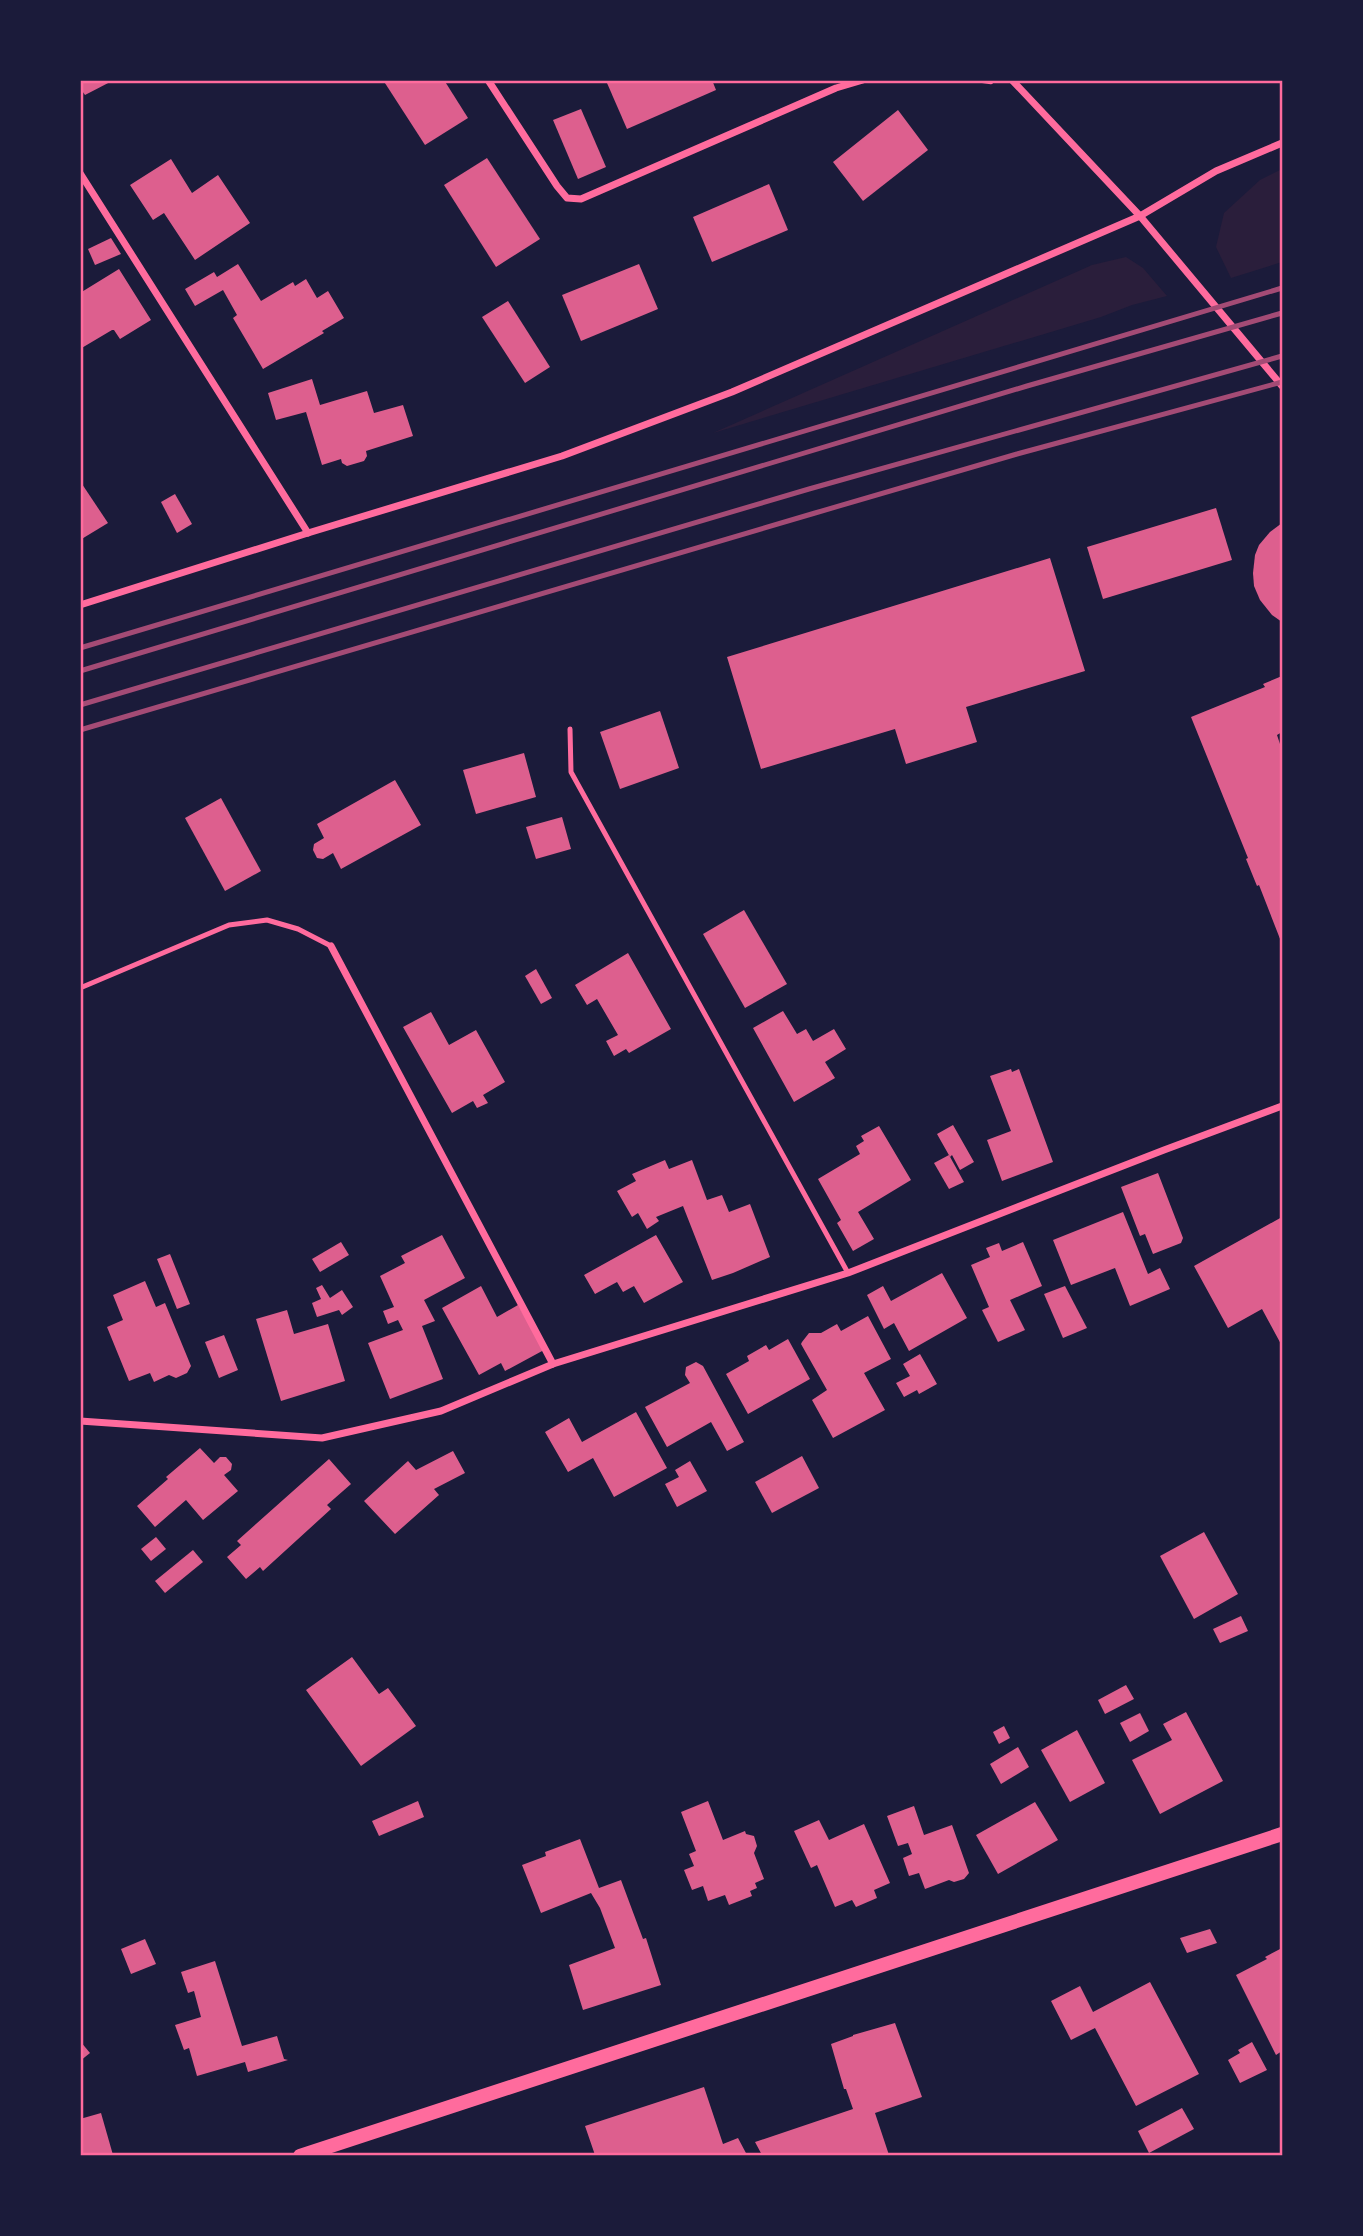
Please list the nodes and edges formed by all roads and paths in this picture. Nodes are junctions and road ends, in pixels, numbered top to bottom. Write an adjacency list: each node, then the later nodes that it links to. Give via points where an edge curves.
1 (488, 80): 2 (street, via 557,186 567,198 581,199)
2 (863, 80)
3 (1012, 80): 6 (street)
4 (1283, 143): 6 (street, via 1216,171)
5 (80, 173): 8 (street)
6 (1140, 216): 7 (street); 8 (street, via 706,401 562,456)
7 (1283, 386)
8 (308, 533): 9 (street)
9 (80, 605)
10 (570, 729): 14 (lane, via 570,772)
11 (331, 946): 12 (lane, via 267,920 229,925); 15 (street)
12 (80, 988)
13 (1283, 1106): 14 (street)
14 (848, 1273): 15 (street)
15 (553, 1364): 16 (street, via 441,1411 323,1437)
16 (80, 1421)
17 (1283, 1834): 18 (main road)
18 (300, 2155)

